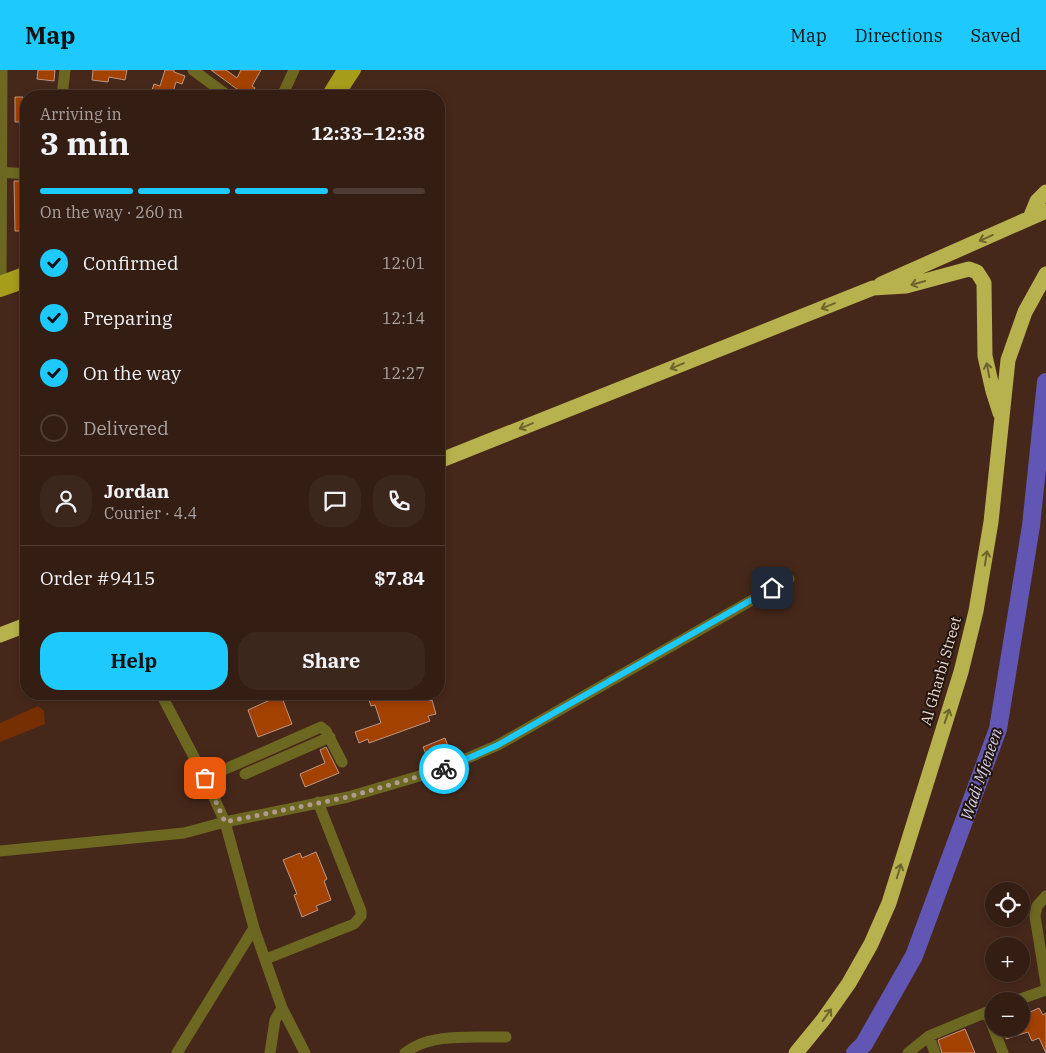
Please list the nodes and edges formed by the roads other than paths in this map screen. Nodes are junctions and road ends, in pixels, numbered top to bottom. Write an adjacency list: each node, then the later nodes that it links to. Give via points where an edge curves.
1 (2, 70): 12 (street)
2 (65, 70): 7 (street)
3 (294, 70): 9 (street)
4 (344, 70): 10 (main road)
5 (355, 70): 11 (main road)
6 (197, 71): 8 (street)
7 (63, 90)
8 (221, 90)
9 (285, 90)
10 (331, 90)
11 (342, 90)
12 (0, 172): 13 (street); 20 (street)
13 (20, 174)
14 (1046, 192): 16 (highway)
15 (1046, 211): 16 (highway)
16 (1030, 218): 21 (highway, one-way to 21)
17 (1046, 274): 22 (highway, Al Gharbi Street, via 1025,312 1008,360)
18 (20, 275): 20 (main road)
19 (20, 283): 20 (main road)
20 (1, 286)
21 (873, 288): 22 (highway, one-way to 21, via 985,356 984,283 980,275 968,269 906,286); 23 (highway, one-way to 23)
22 (1002, 416): 50 (highway, Al Gharbi Street, one-way to 22, via 849,983 889,903 975,618 989,541)
23 (445, 459)
24 (789, 579): 32 (street, via 479,755 399,783)
25 (20, 627): 26 (highway)
26 (0, 635)
27 (164, 700): 31 (street)
28 (330, 737): 29 (street); 30 (street); 31 (street, via 324,728 318,728)
29 (342, 762)
30 (245, 774)
31 (205, 778): 33 (street)
32 (318, 802): 33 (street); 37 (street, via 361,916 354,924)
33 (225, 822): 34 (street, via 164,836); 36 (street)
34 (0, 852)
35 (1046, 896): 38 (street, via 1037,906 1035,916)
36 (254, 928): 37 (street); 46 (street)
37 (266, 959): 41 (street)
38 (1046, 984)
39 (1046, 990): 40 (street)
40 (1030, 996)
41 (282, 1008): 47 (street, via 276,1020); 48 (street)
42 (985, 1012): 43 (street)
43 (928, 1036): 51 (street); 52 (street)
44 (506, 1037): 49 (street, via 447,1039 415,1044)
45 (998, 1037): 53 (street)
46 (177, 1053)
47 (270, 1053)
48 (305, 1053)
49 (405, 1053)
50 (796, 1053)
51 (908, 1053)
52 (935, 1053)
53 (1003, 1053)

